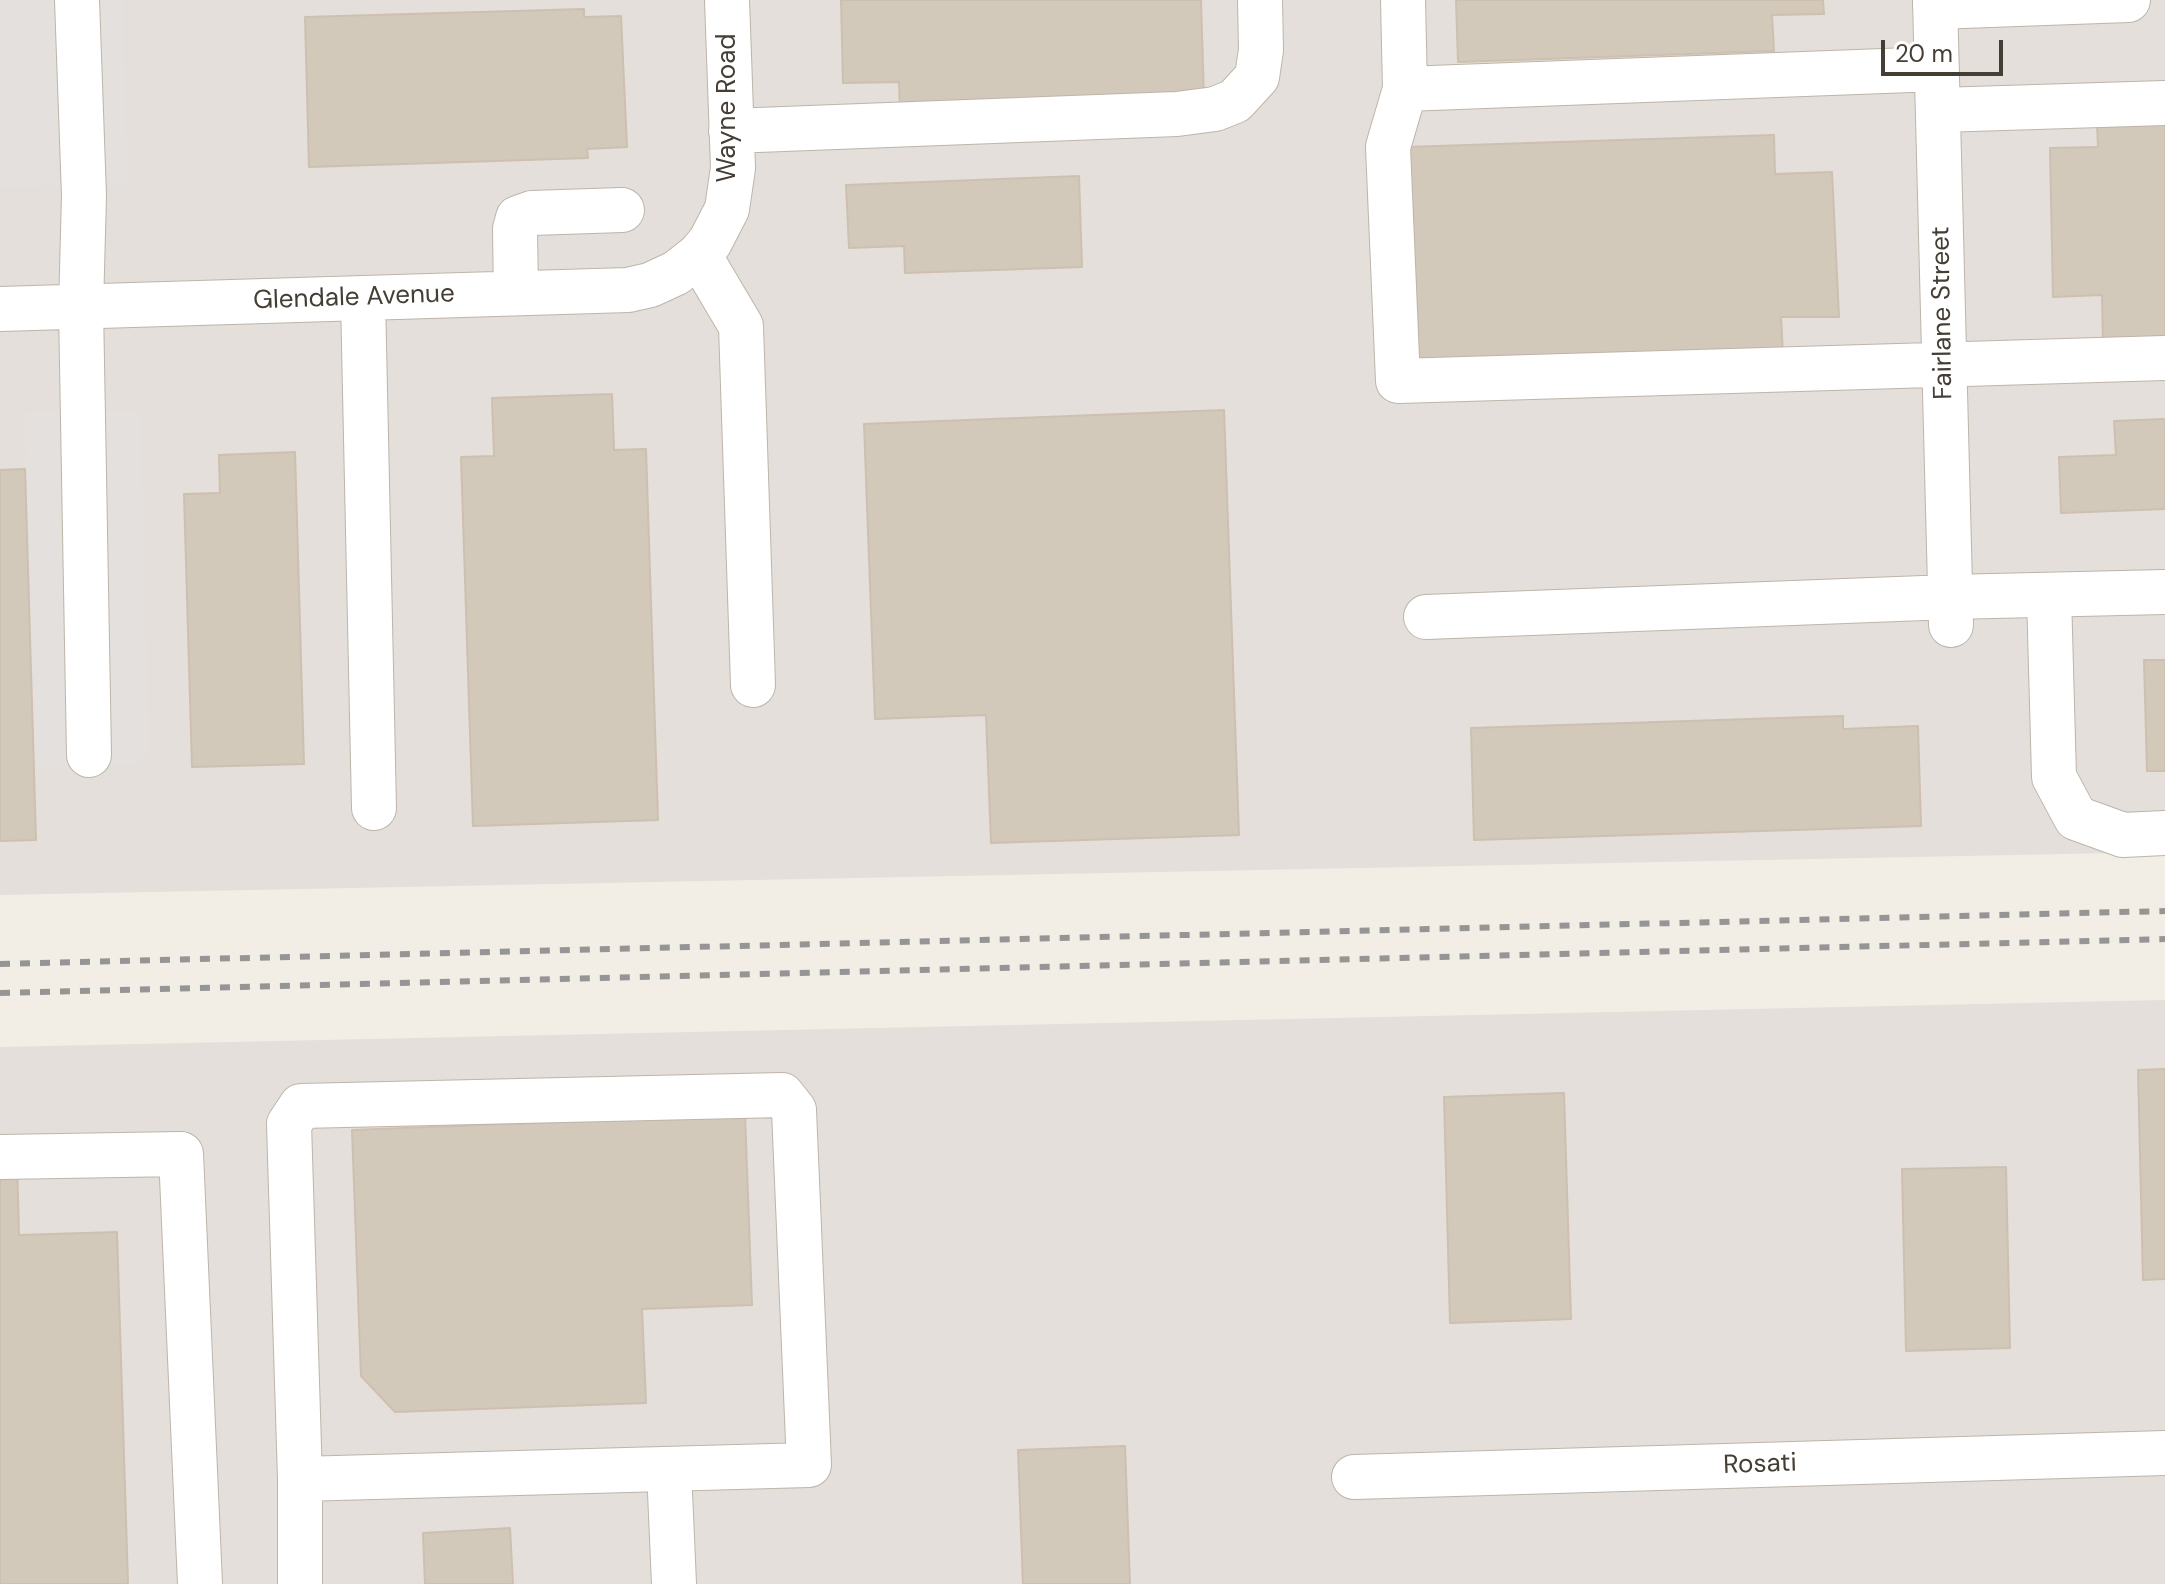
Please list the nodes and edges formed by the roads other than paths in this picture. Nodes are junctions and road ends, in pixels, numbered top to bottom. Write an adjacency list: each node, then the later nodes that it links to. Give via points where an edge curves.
1 (77, 0): 15 (street, via 84,196)
2 (727, 0): 10 (street, Wayne Road)
3 (1260, 0): 10 (street, via 1257,77 1235,101 1215,109)
4 (1403, 0): 7 (street)
5 (2128, 0): 6 (street)
6 (1935, 3): 8 (street, Fairlane Street)
7 (1405, 89): 8 (street); 18 (street, via 1388,147 1398,381)
8 (1938, 90): 9 (street); 18 (street, Fairlane Street)
9 (2165, 103)
10 (731, 131): 12 (street, Wayne Road, via 727,209)
11 (622, 210): 13 (street, via 518,218)
12 (699, 255): 13 (street, Glendale Avenue, via 676,273 628,290); 23 (street, via 741,326)
13 (516, 293): 14 (street, Glendale Avenue)
14 (363, 298): 15 (street, Glendale Avenue); 25 (street)
15 (81, 307): 16 (street, Glendale Avenue); 24 (street)
16 (0, 309)
17 (2165, 358): 18 (street)
18 (1945, 365): 21 (street, Fairlane Street)
19 (2165, 592): 20 (street)
20 (2049, 595): 21 (street); 26 (street, via 2054,777 2076,818 2123,835)
21 (1950, 612): 22 (street)
22 (1426, 617)
23 (753, 685)
24 (89, 755)
25 (374, 808)
26 (2165, 833)
27 (0, 1157): 32 (street, via 181,1154)
28 (2165, 1453): 30 (street, Rosati)
29 (669, 1469): 31 (street); 31 (street, via 809,1465 794,1110 782,1095 301,1106 289,1124); 34 (street)
30 (1354, 1477)
31 (300, 1479): 33 (street)
32 (200, 1584)
33 (300, 1584)
34 (674, 1584)

